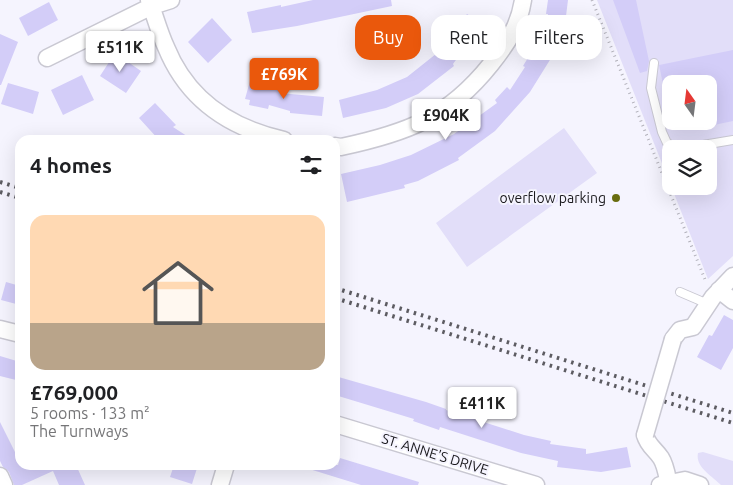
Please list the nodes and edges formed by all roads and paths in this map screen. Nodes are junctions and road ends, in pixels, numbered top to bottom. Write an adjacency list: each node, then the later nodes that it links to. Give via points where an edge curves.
1 (171, 0): 4 (street)
2 (523, 0): 9 (street, via 511,37 469,90 436,115 410,128)
3 (592, 0): 12 (path)
4 (150, 3): 5 (street); 7 (street, via 166,47 189,88 226,118)
5 (47, 58)
6 (654, 63): 8 (lane, via 651,88 667,142 691,147)
7 (269, 135)
8 (733, 140)
9 (340, 147)
10 (733, 276): 12 (street)
11 (680, 292): 12 (lane)
12 (714, 297): 13 (street); 19 (street, bridge, via 693,327 680,330 673,339 645,435 664,464)
13 (733, 301)
14 (0, 329): 15 (street)
15 (15, 333)
16 (340, 426): 22 (street, ST. ANNE'S DRIVE)
17 (224, 470): 21 (street)
18 (0, 476): 20 (street)
19 (666, 484): 23 (street, via 685,480)
20 (4, 485)
21 (220, 485)
22 (536, 485)
23 (700, 485)

